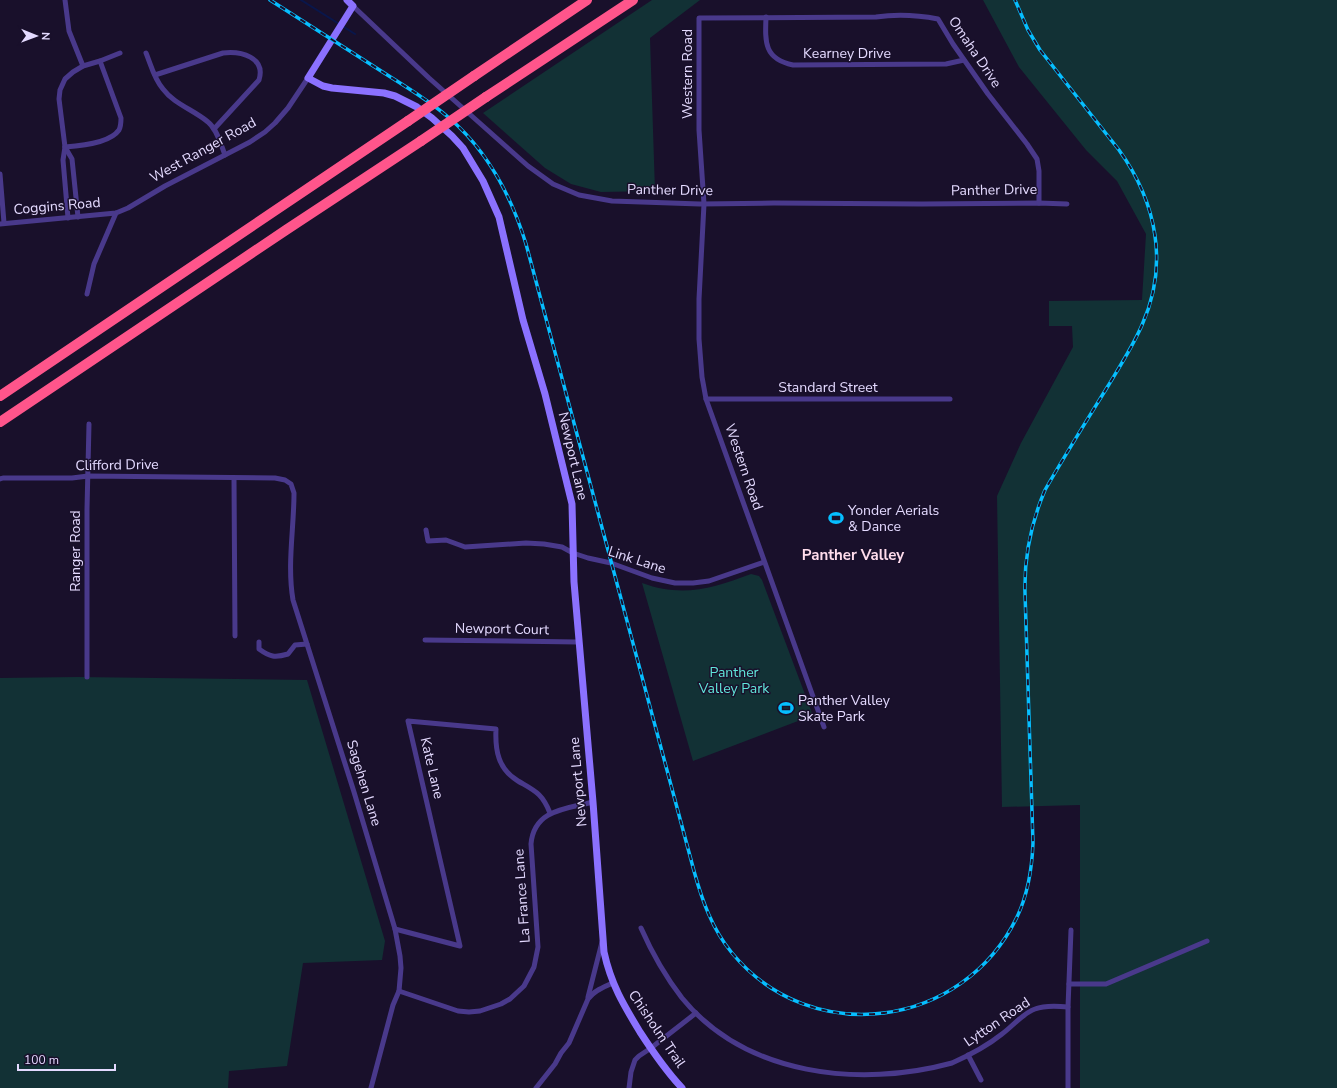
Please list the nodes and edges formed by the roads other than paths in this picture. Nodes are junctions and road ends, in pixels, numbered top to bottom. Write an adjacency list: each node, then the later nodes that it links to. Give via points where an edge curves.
1 (65, 0): 12 (street, via 69,31)
2 (347, 0): 5 (street, Panther Drive)
3 (587, 0): 27 (highway, bridge)
4 (633, 0): 30 (highway, bridge)
5 (353, 6): 14 (street, West Ranger Road); 20 (street, Panther Drive, via 429,78 537,174 553,184 570,192 600,200)
6 (766, 17): 7 (street, Omaha Drive); 10 (street, Omaha Drive, via 895,15 938,18); 10 (street, Kearney Drive, via 765,40 770,50 776,58 793,65 946,64)
7 (700, 18): 20 (street, Western Road, via 699,130)
8 (146, 52): 13 (street)
9 (120, 53): 11 (street)
10 (964, 60): 19 (street, Omaha Drive, via 1038,159)
11 (100, 61): 12 (street); 16 (street, via 121,118 119,130 106,139)
12 (83, 66): 16 (street, via 65,79 60,90)
13 (155, 75): 15 (street, via 164,91 209,122); 15 (street, via 223,53 241,53 251,57 258,65 261,74 259,80)
14 (308, 78): 17 (street, West Ranger Road, via 275,123 250,142); 37 (street, Newport Lane, via 332,88 384,93 418,107 452,136 477,171 500,223 523,320 559,449 572,504)
15 (214, 129): 17 (street)
16 (65, 147): 23 (street, via 72,159); 24 (street, via 63,160)
17 (225, 155): 22 (street, West Ranger Road)
18 (0, 174): 25 (street)
19 (1039, 203): 20 (street, Panther Drive); 21 (street, Panther Drive)
20 (704, 204): 28 (street, Western Road, via 699,339)
21 (1067, 204)
22 (116, 213): 23 (street, Coggins Road); 26 (street, via 94,264)
23 (78, 217): 24 (street, Coggins Road)
24 (68, 218): 25 (street, Coggins Road)
25 (2, 224)
26 (87, 294)
27 (0, 396)
28 (706, 399): 29 (street, Standard Street); 38 (street, Western Road)
29 (950, 399)
30 (0, 422)
31 (89, 424): 32 (street, Ranger Road)
32 (88, 476): 33 (street, Clifford Drive); 34 (street, Clifford Drive); 44 (street, Ranger Road)
33 (234, 478): 35 (street, Clifford Drive, via 275,478); 39 (street)
34 (0, 479)
35 (291, 484): 43 (street, Sagehen Lane, via 294,493 291,588)
36 (426, 530): 37 (street, Link Lane, via 428,541 446,540 465,547 544,544 562,547)
37 (573, 553): 38 (street, Link Lane, via 611,562 652,578 675,583 709,581); 42 (street, Newport Lane)
38 (764, 562): 45 (street, Western Road)
39 (235, 636)
40 (425, 640): 42 (street, Newport Court)
41 (259, 642): 43 (street, via 259,649 267,655 276,657 288,654 295,645)
42 (578, 642): 46 (street, Newport Lane)
43 (307, 644): 49 (street, Sagehen Lane)
44 (87, 677)
45 (824, 727)
46 (593, 802): 47 (street, La France Lane); 51 (street, Newport Lane)
47 (550, 814): 49 (street, Kate Lane, via 547,805 536,792 517,781 505,769 497,753 496,729 408,720 460,946); 55 (street, La France Lane, via 537,824 531,838 538,947 534,967 524,986 501,1004 469,1012 458,1011)
48 (641, 928): 58 (street, via 665,974)
49 (394, 929): 55 (street, Sagehen Lane, via 401,968)
50 (1071, 930): 54 (street)
51 (602, 941): 53 (street, Newport Lane); 56 (street)
52 (1207, 941): 54 (street, via 1106,984)
53 (613, 983): 56 (street, via 598,990); 59 (street, Chisholm Trail, via 625,1008)
54 (1069, 984): 57 (street)
55 (399, 991): 64 (street, Sagehen Lane)
56 (588, 999): 65 (street, via 569,1043)
57 (1068, 1006): 60 (street, Lytton Road, via 1034,1009); 68 (street)
58 (696, 1013): 59 (street); 61 (street, via 742,1048 777,1065)
59 (651, 1048): 66 (street, via 635,1060 630,1072); 67 (street, Chisholm Trail)
60 (968, 1056): 62 (street, Lytton Road, via 932,1070); 63 (street)
61 (813, 1076)
62 (894, 1079)
63 (982, 1080)
64 (371, 1088)
65 (536, 1088)
66 (629, 1088)
67 (682, 1088)
68 (1068, 1088)

